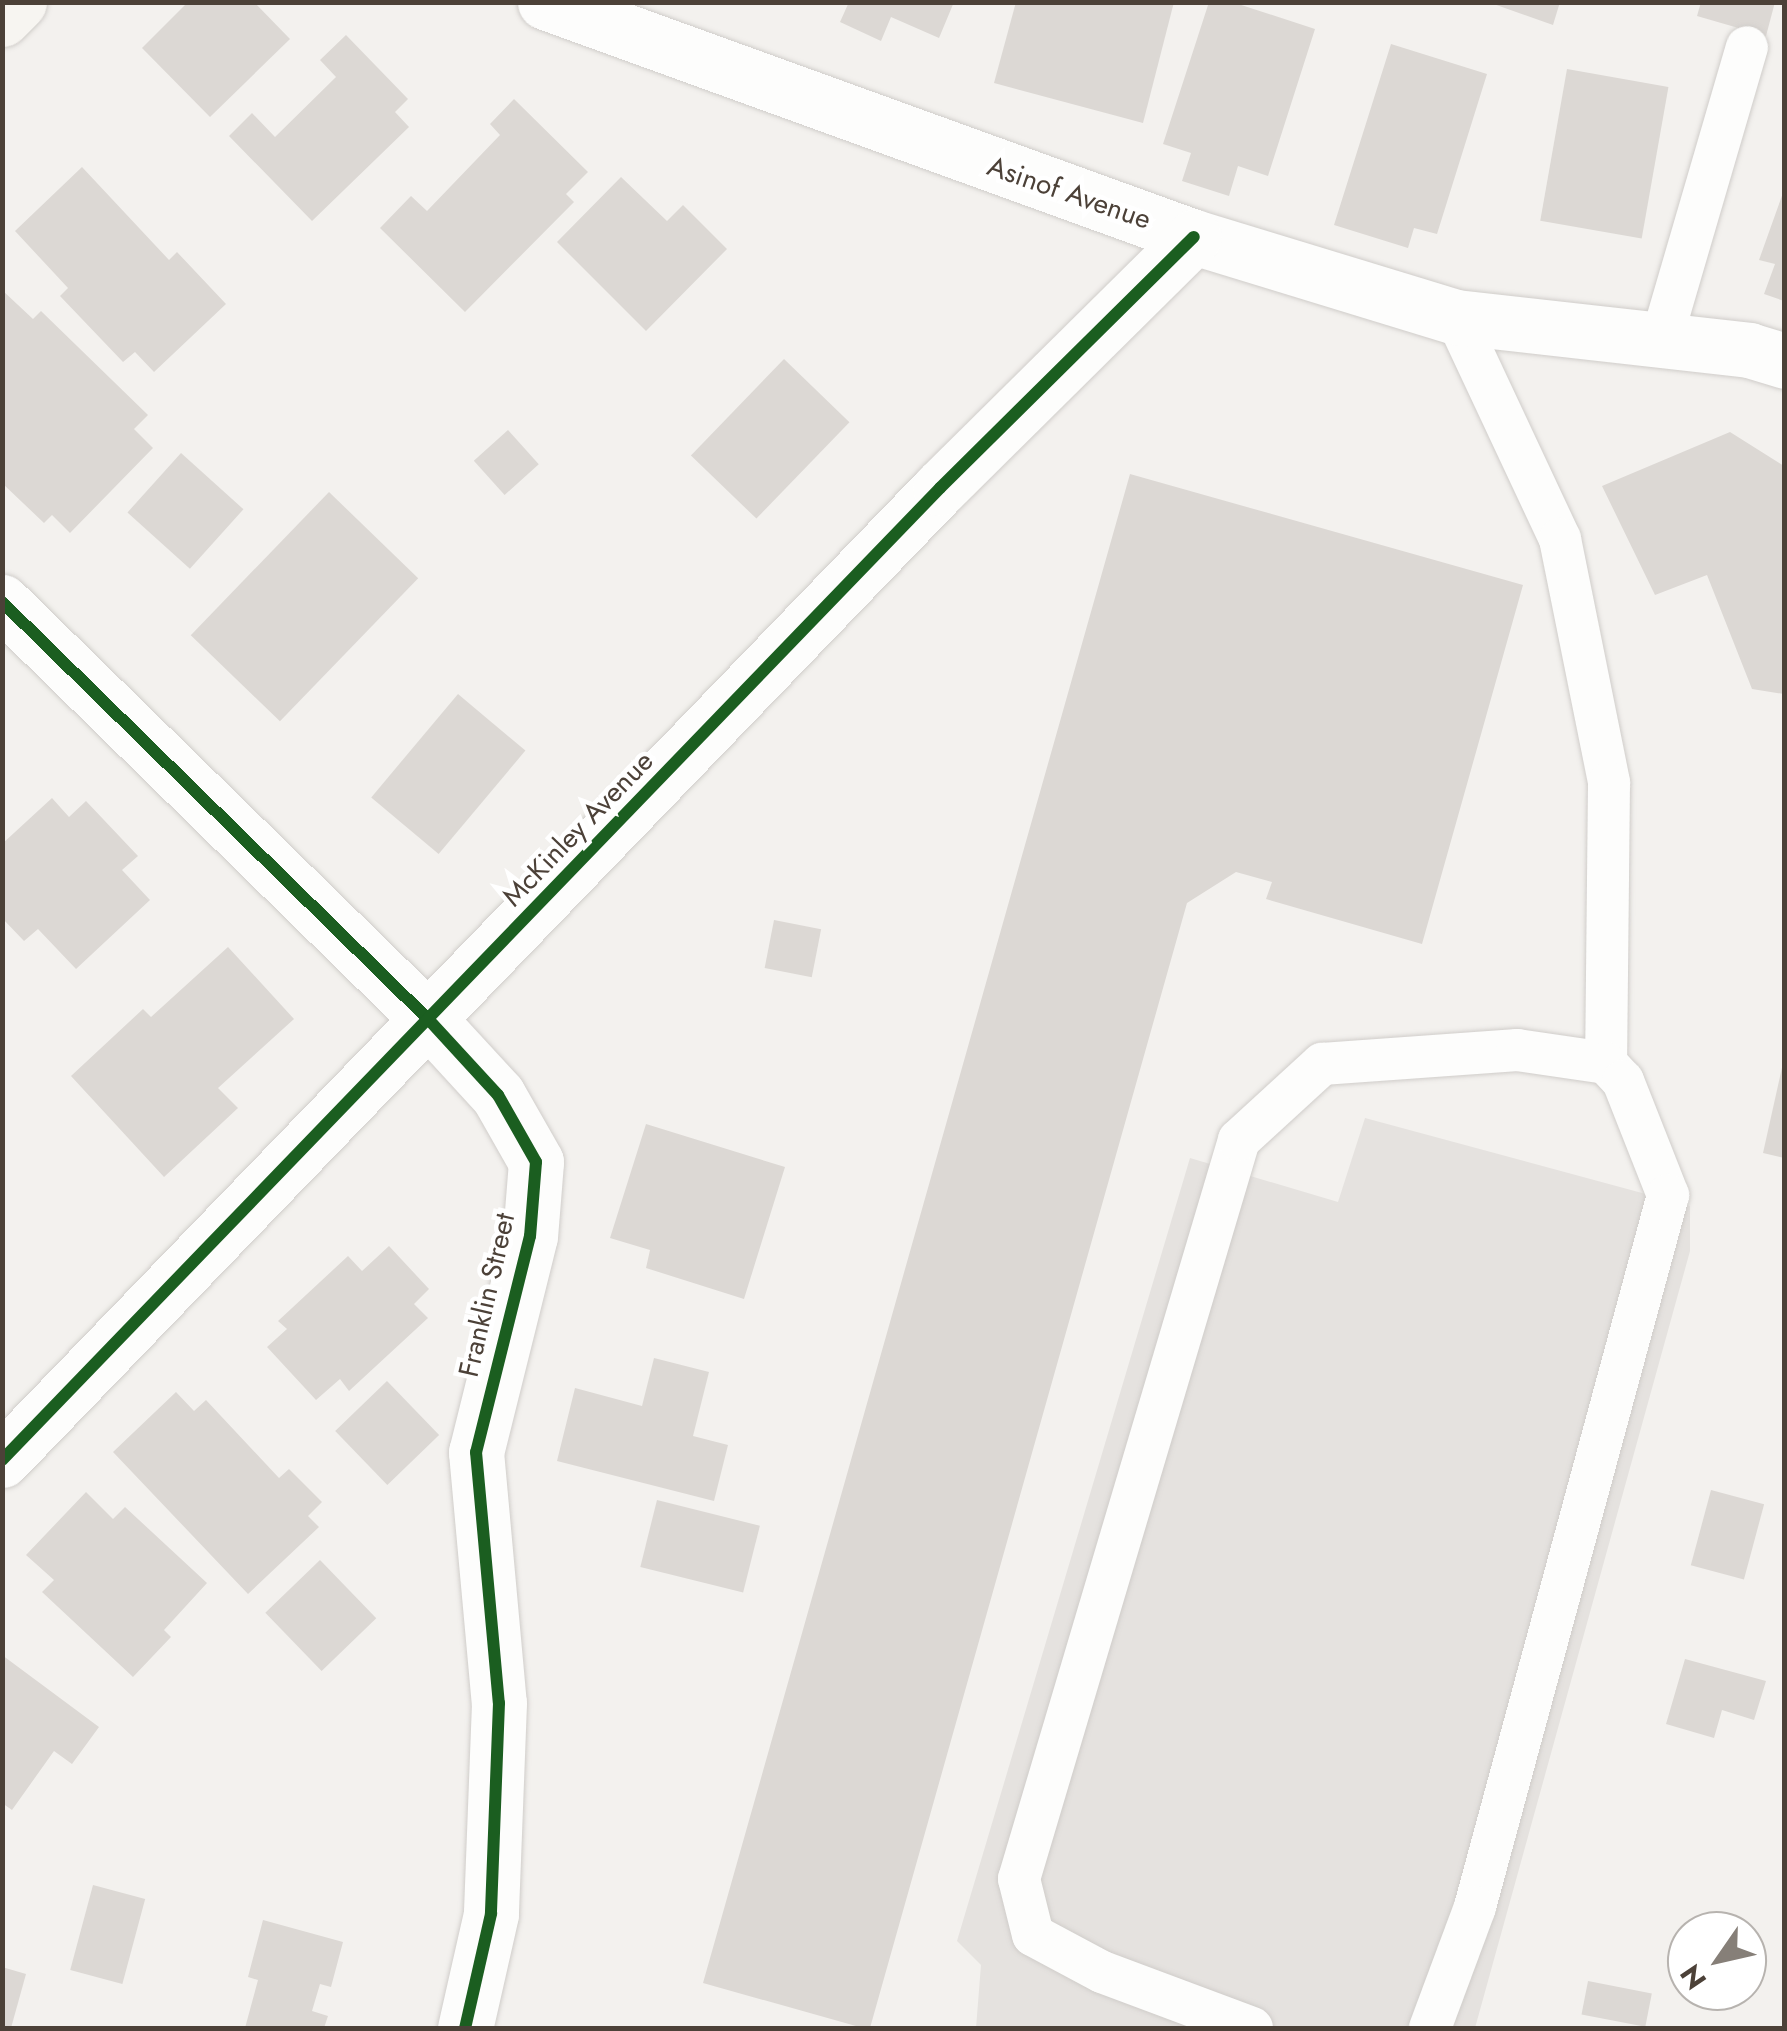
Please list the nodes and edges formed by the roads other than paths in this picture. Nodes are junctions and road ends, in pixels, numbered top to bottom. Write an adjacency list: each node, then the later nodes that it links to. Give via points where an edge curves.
1 (18, 2): 3 (main road)
2 (545, 2): 5 (street, Asinof Avenue)
3 (2, 19)
4 (1748, 47): 7 (lane)
5 (1194, 237): 6 (street, Asinof Avenue); 10 (street, McKinley Avenue, via 940,488)
6 (1456, 317): 7 (street, Asinof Avenue); 11 (lane, via 1560,539 1606,764)
7 (1661, 341): 8 (street, Asinof Avenue)
8 (1784, 360)
9 (2, 602): 10 (street, Franklin Street)
10 (430, 1020): 12 (street, McKinley Avenue); 13 (street, Franklin Street, via 498,1095 536,1162 530,1236 476,1452 498,1703 491,1914)
11 (1606, 1063): 14 (lane, via 1518,1050 1322,1064 1239,1140 1020,1879 1033,1935 1102,1972); 15 (lane, via 1623,1081 1668,1195 1476,1907)
12 (2, 1460)
13 (465, 2028)
14 (1252, 2028)
15 (1430, 2028)

